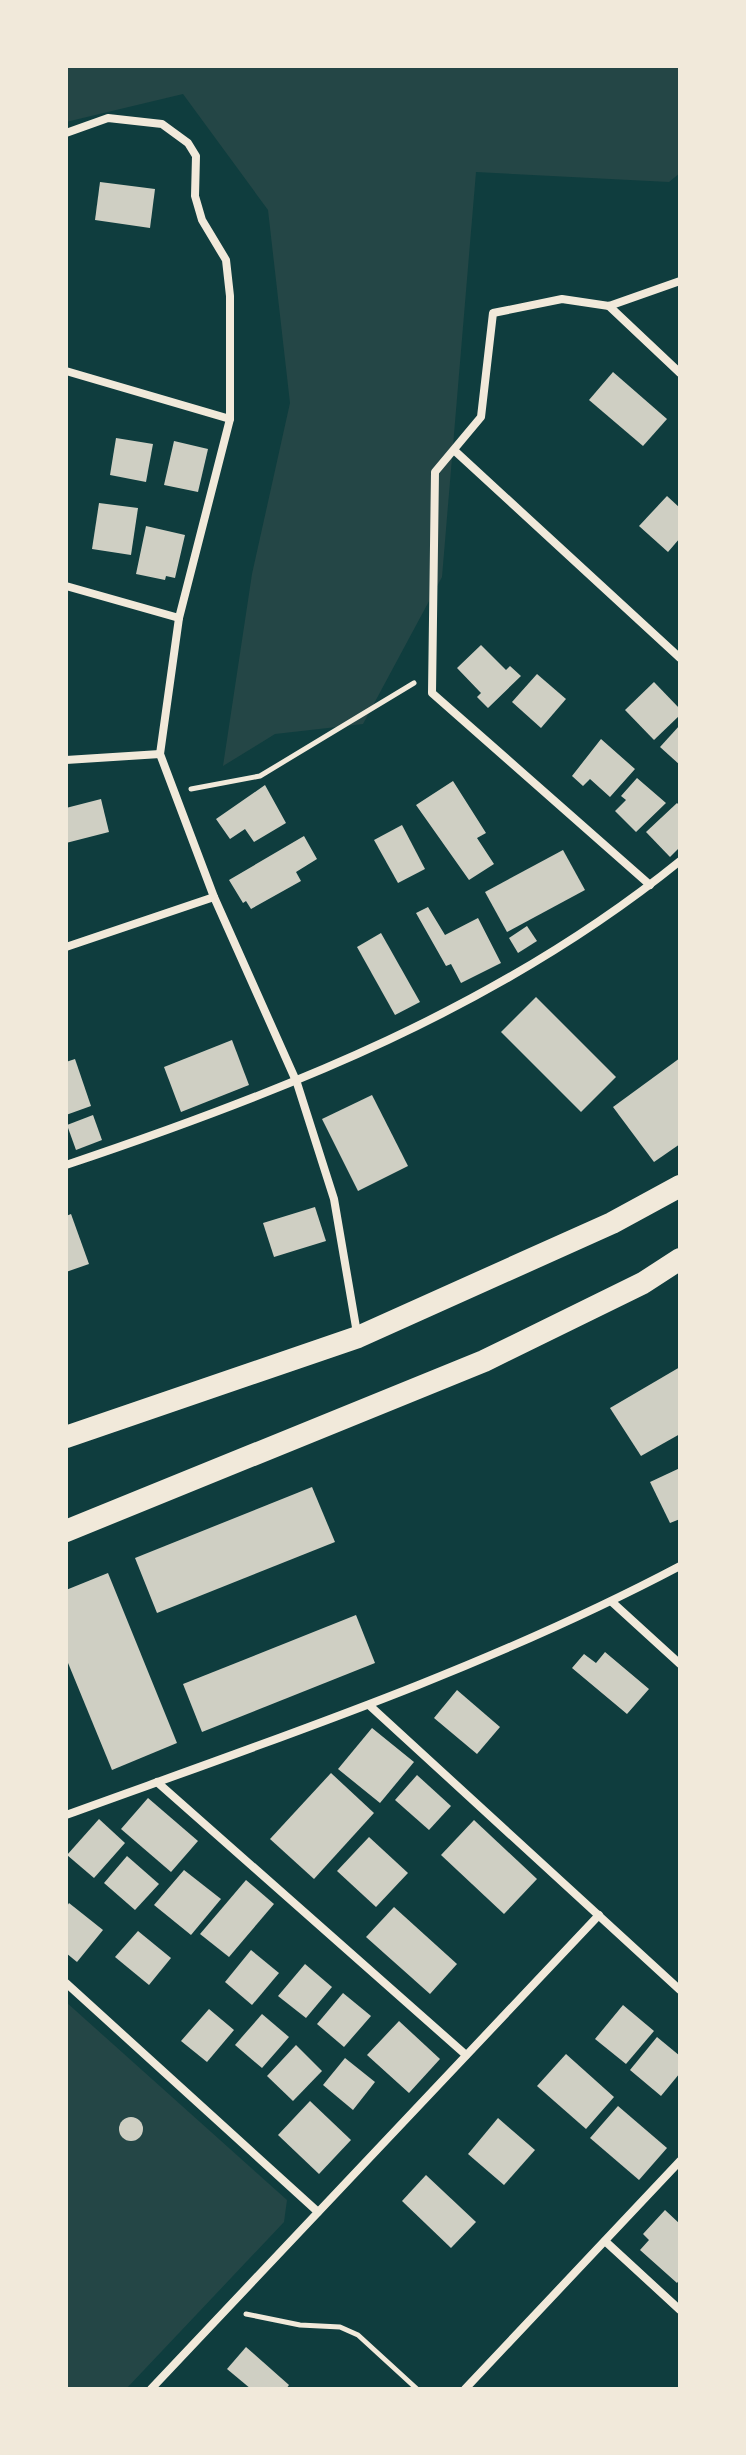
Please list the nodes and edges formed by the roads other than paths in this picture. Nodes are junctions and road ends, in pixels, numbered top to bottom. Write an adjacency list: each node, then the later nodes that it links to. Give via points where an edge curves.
1 (66, 133): 6 (street, via 108,118 162,124 196,156 195,196 202,220 226,260)
2 (680, 281): 3 (street)
3 (609, 306): 5 (street); 7 (street, via 562,299 493,313 481,417)
4 (66, 371): 6 (street)
5 (680, 373)
6 (230, 419): 9 (street)
7 (455, 451): 10 (street); 14 (street, via 435,472 432,693)
8 (66, 586): 9 (street)
9 (179, 618): 11 (street)
10 (680, 658)
11 (160, 754): 12 (street); 15 (street)
12 (66, 760)
13 (680, 861): 14 (street)
14 (650, 885): 17 (street, via 457,1007)
15 (214, 897): 16 (street); 17 (street)
16 (66, 947)
17 (297, 1083): 18 (street); 21 (street, via 334,1199)
18 (66, 1165)
19 (680, 1186): 21 (highway, via 612,1223)
20 (680, 1259): 23 (highway, via 643,1283 484,1361)
21 (358, 1337): 22 (highway)
22 (66, 1437)
23 (66, 1531)
24 (680, 1566): 25 (street)
25 (612, 1602): 26 (street); 27 (street)
26 (680, 1664)
27 (369, 1705): 28 (street); 30 (street)
28 (157, 1782): 29 (street); 33 (street)
29 (66, 1815)
30 (599, 1915): 32 (street); 33 (street)
31 (66, 1983): 35 (street)
32 (680, 1990)
33 (466, 2055): 35 (street)
34 (680, 2161): 36 (street)
35 (318, 2212): 38 (street)
36 (605, 2241): 37 (street); 39 (street)
37 (680, 2310)
38 (151, 2389)
39 (465, 2389)

